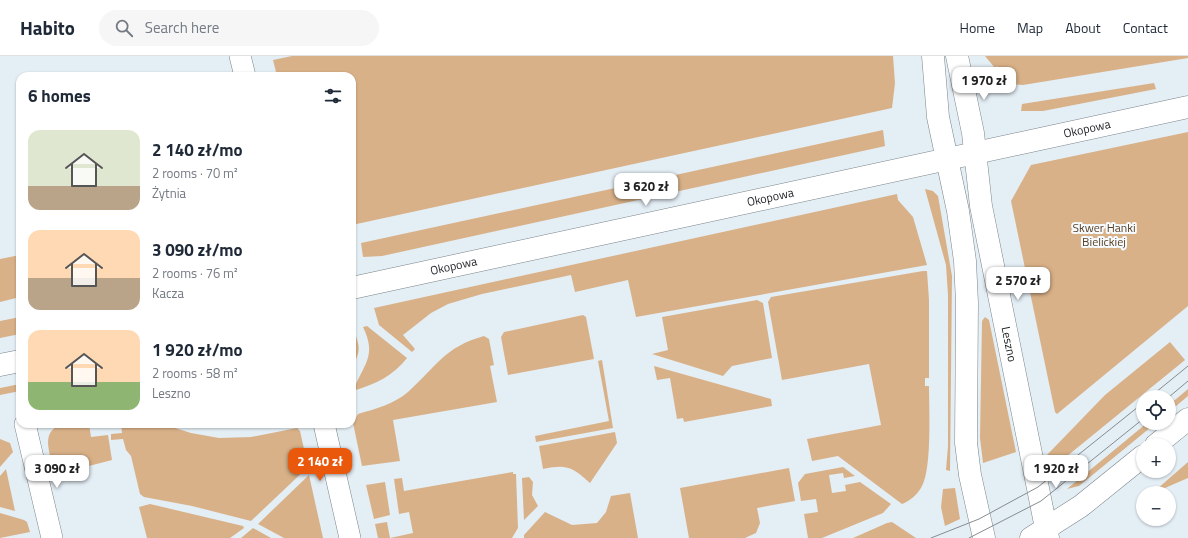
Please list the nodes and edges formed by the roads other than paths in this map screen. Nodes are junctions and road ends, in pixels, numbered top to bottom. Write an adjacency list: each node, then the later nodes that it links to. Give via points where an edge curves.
1 (240, 56): 4 (street)
2 (933, 56): 7 (main road, via 938,117)
3 (957, 56): 6 (main road, Leszno)
4 (244, 72)
5 (1188, 107): 6 (main road, Okopowa)
6 (975, 152): 7 (main road, Okopowa); 16 (main road, Leszno, via 981,206)
7 (947, 158): 8 (main road, Okopowa); 19 (main road, via 960,224 967,282 968,460)
8 (356, 287)
9 (16, 362): 10 (main road)
10 (0, 365)
11 (1188, 419): 14 (main road)
12 (26, 428): 17 (street)
13 (325, 428): 18 (street)
14 (1165, 438)
15 (1136, 462): 16 (main road)
16 (1042, 535)
17 (52, 538)
18 (350, 538)
19 (984, 538)

